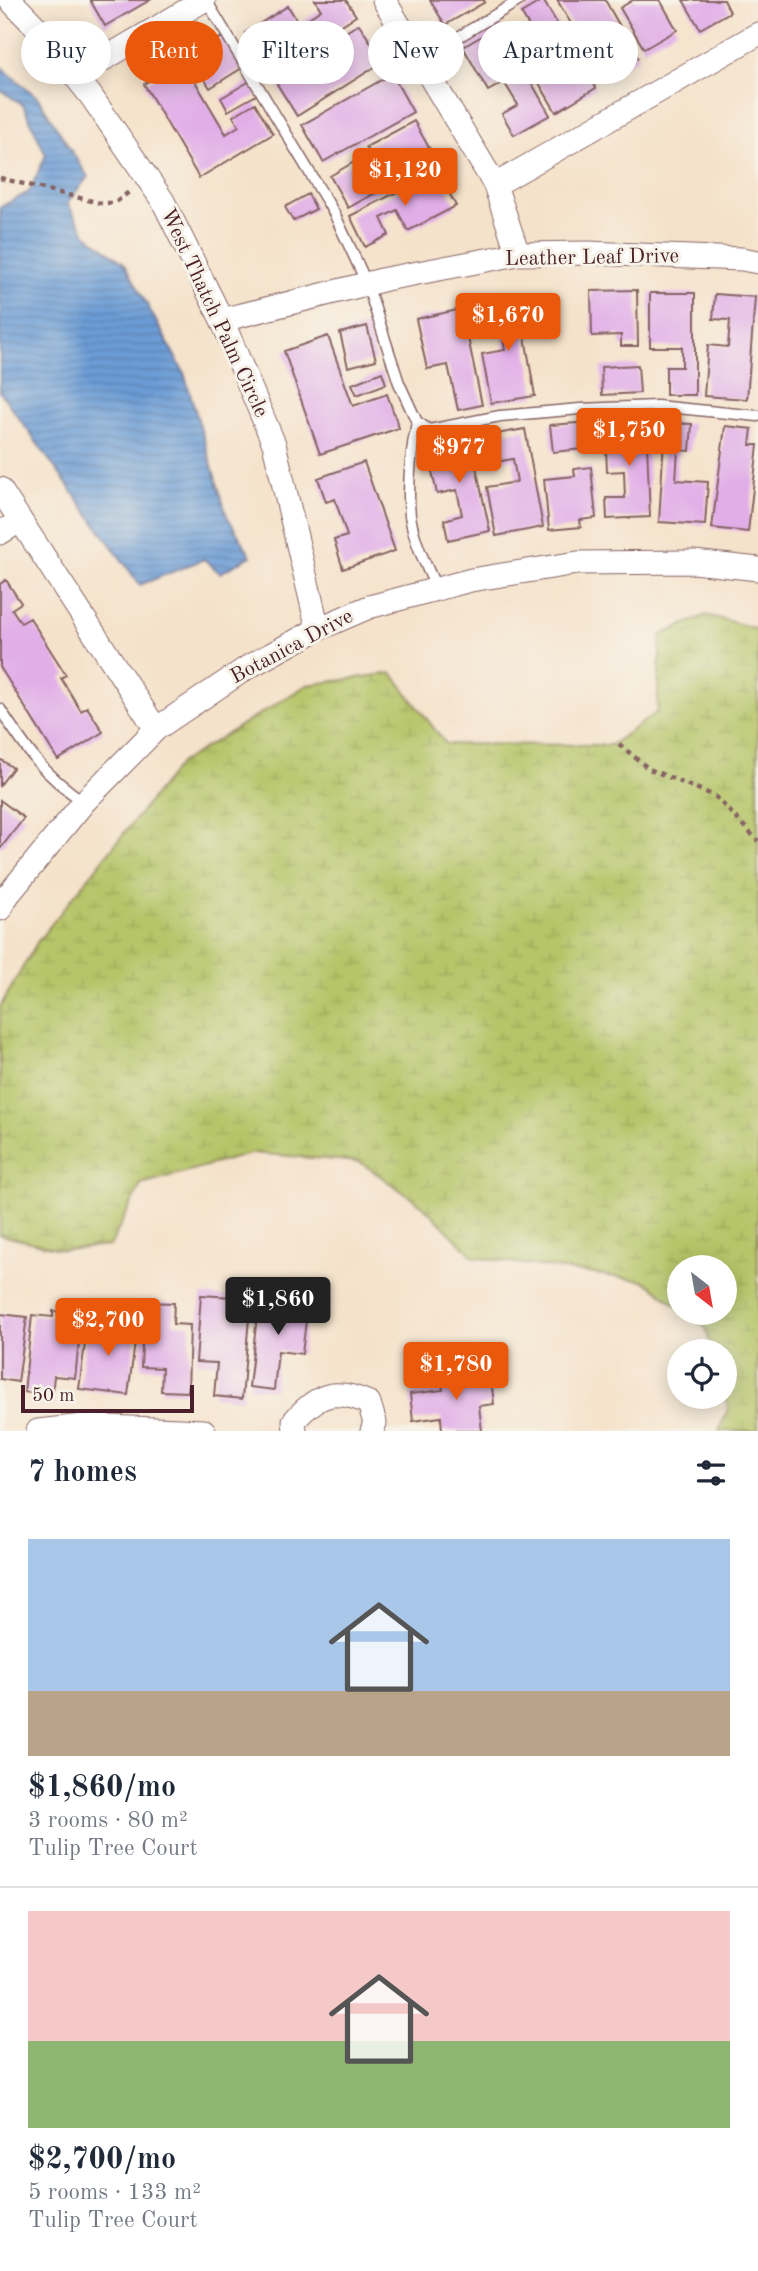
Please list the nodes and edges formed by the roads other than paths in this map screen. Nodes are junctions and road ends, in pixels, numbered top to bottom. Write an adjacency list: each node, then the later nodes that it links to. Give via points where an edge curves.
1 (10, 0): 5 (street, West Thatch Palm Circle)
2 (205, 0): 9 (street); 15 (lane, via 334,213)
3 (384, 0): 6 (street)
4 (520, 0): 7 (lane)
5 (30, 21)
6 (397, 21)
7 (464, 34)
8 (758, 34): 12 (street)
9 (111, 55)
10 (81, 84): 16 (street, West Thatch Palm Circle, via 163,201)
11 (434, 84): 12 (street)
12 (495, 186): 13 (street)
13 (518, 254): 14 (street, Leather Leaf Drive); 15 (street, Leather Leaf Drive)
14 (758, 262)
15 (367, 284): 16 (street, Leather Leaf Drive); 18 (lane, via 399,383)
16 (222, 320): 24 (street, West Thatch Palm Circle, via 274,443)
17 (758, 416): 18 (lane, via 657,407 500,416 429,430)
18 (417, 422): 23 (lane, via 411,457 411,516 421,555)
19 (0, 489): 20 (street)
20 (20, 521): 21 (street); 26 (street)
21 (0, 533)
22 (758, 569): 23 (street, Botanica Drive, via 694,562 578,563)
23 (437, 589): 24 (street, Botanica Drive, via 369,607)
24 (318, 629): 26 (street, Botanica Drive, via 248,667)
25 (1, 713): 27 (lane, via 54,781)
26 (156, 729): 27 (street, Botanica Drive)
27 (84, 802): 28 (street, Botanica Drive)
28 (0, 909)
29 (38, 1431): 30 (street, via 83,1426)
30 (204, 1431)
31 (295, 1431): 32 (street, via 294,1421 306,1406 326,1395 350,1395 369,1403 375,1423)
32 (372, 1431)

